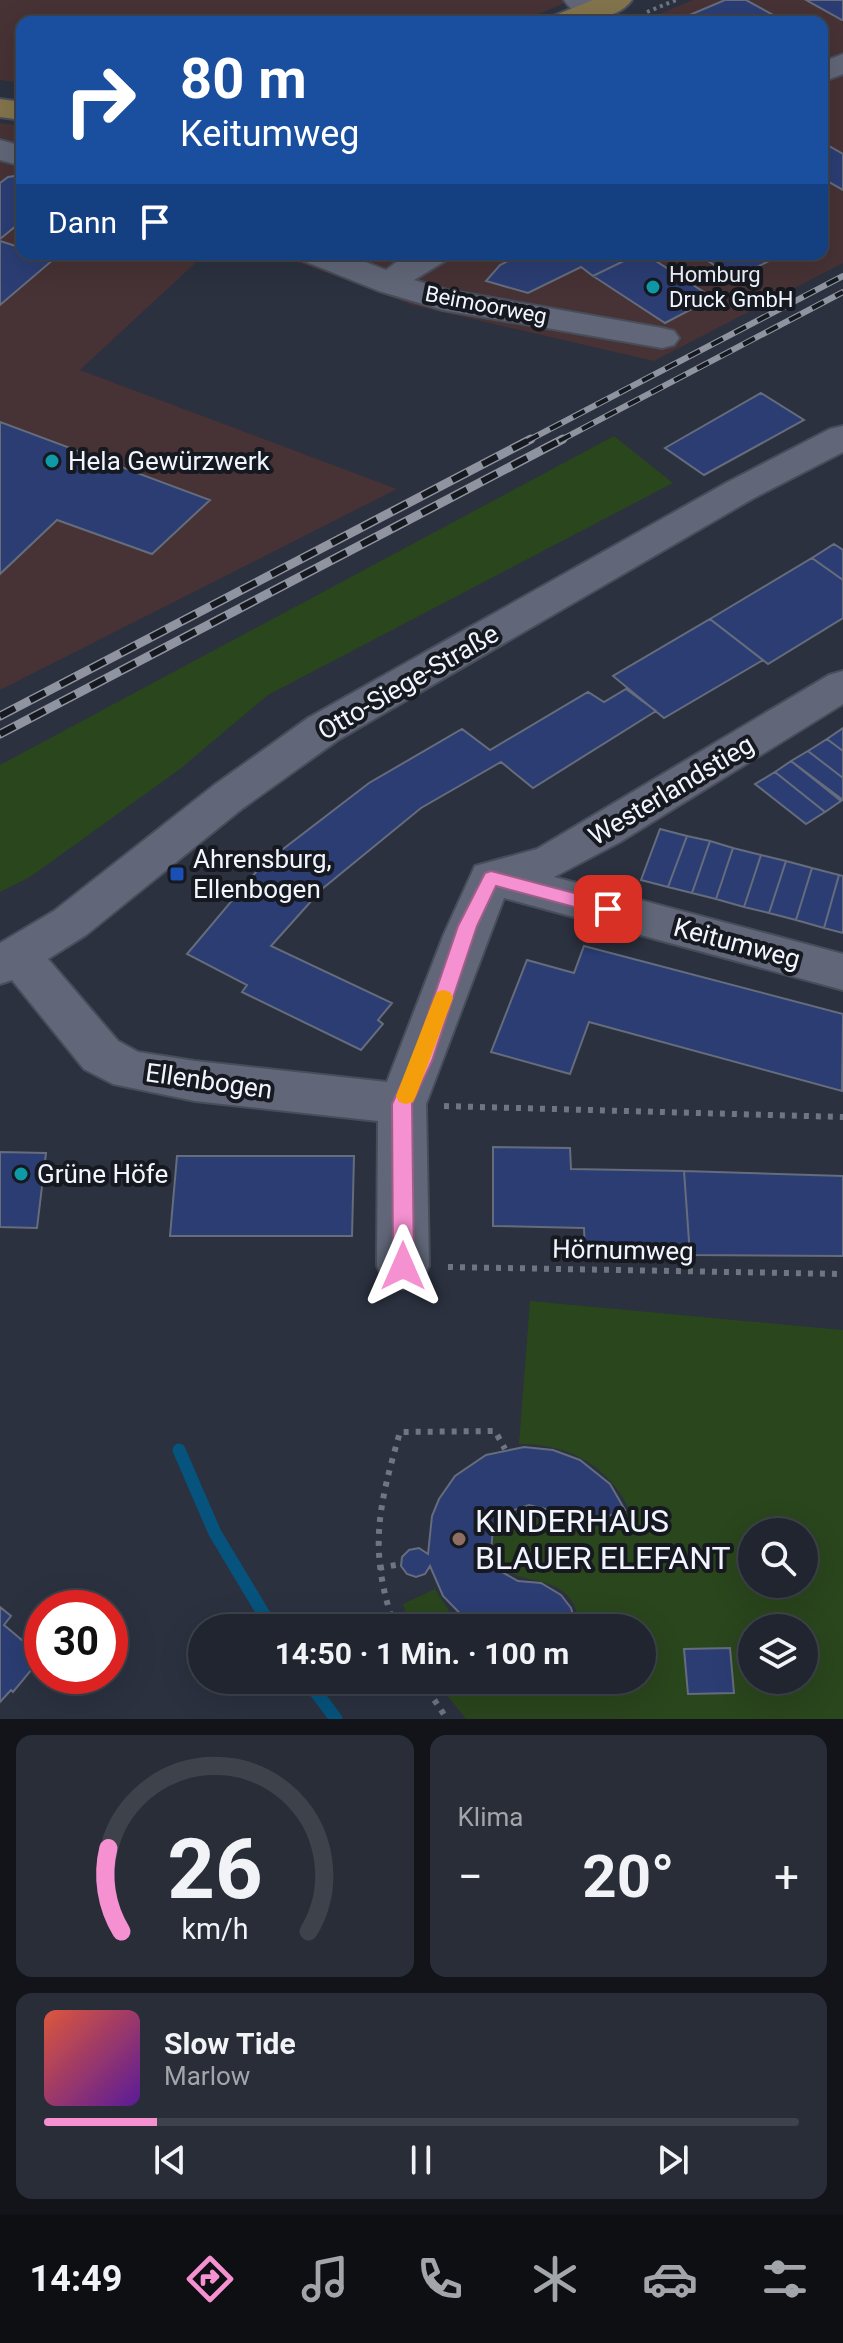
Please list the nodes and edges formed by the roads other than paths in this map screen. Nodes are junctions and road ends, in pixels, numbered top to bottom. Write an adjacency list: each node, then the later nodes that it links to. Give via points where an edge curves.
1 (607, 6): 2 (main road)
2 (580, 16)
3 (331, 260): 5 (street, Beimoorweg)
4 (421, 260): 5 (street)
5 (391, 284): 6 (street, Beimoorweg, via 443,300)
6 (662, 338)
7 (843, 437): 10 (street, Otto-Siege-Straße, via 323,729 70,923)
8 (843, 685): 9 (street, Westerlandstieg, via 550,862)
9 (491, 878): 11 (street, Keitumweg); 12 (street)
10 (9, 961): 12 (street, Ellenbogen, via 101,1055 130,1070)
11 (843, 972)
12 (402, 1104): 13 (street)
13 (403, 1266)

